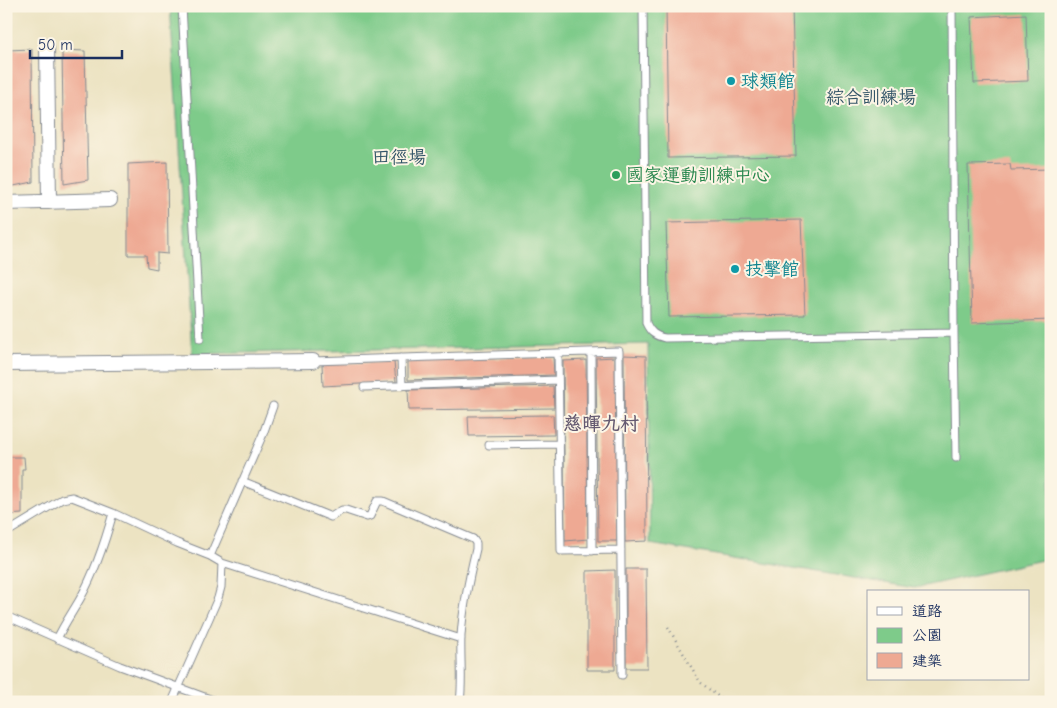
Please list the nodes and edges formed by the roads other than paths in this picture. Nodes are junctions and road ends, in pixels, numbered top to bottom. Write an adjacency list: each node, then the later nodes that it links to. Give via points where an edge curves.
1 (182, 6): 9 (lane)
2 (643, 6): 8 (lane, via 646,323 650,330 665,338)
3 (952, 6): 8 (lane)
4 (47, 46): 6 (street)
5 (110, 200): 6 (street)
6 (49, 202): 7 (street)
7 (6, 203)
8 (954, 333): 21 (lane)
9 (200, 339)
10 (591, 352): 11 (lane); 25 (lane); 26 (lane, via 619,351)
11 (558, 354): 12 (lane); 15 (lane)
12 (401, 358): 13 (lane); 16 (lane)
13 (313, 361): 14 (street)
14 (6, 364)
15 (558, 380): 16 (lane); 19 (lane)
16 (402, 386): 17 (lane)
17 (364, 387)
18 (273, 406): 22 (lane)
19 (559, 444): 20 (lane); 25 (lane, via 560,551)
20 (489, 445)
21 (956, 458)
22 (242, 480): 27 (lane); 31 (lane, via 331,516 346,510 367,517 377,501 383,501 473,539 476,549 466,592)
23 (113, 513): 24 (lane, via 67,497); 27 (lane); 30 (lane, via 94,570)
24 (6, 533)
25 (592, 550): 26 (lane)
26 (621, 550): 32 (lane)
27 (210, 556): 28 (lane)
28 (222, 563): 31 (lane); 33 (lane, via 218,598)
29 (6, 616): 30 (lane)
30 (57, 639): 33 (lane)
31 (461, 639): 36 (lane)
32 (622, 675)
33 (178, 688): 34 (lane); 35 (lane)
34 (172, 702)
35 (218, 702)
36 (460, 702)

